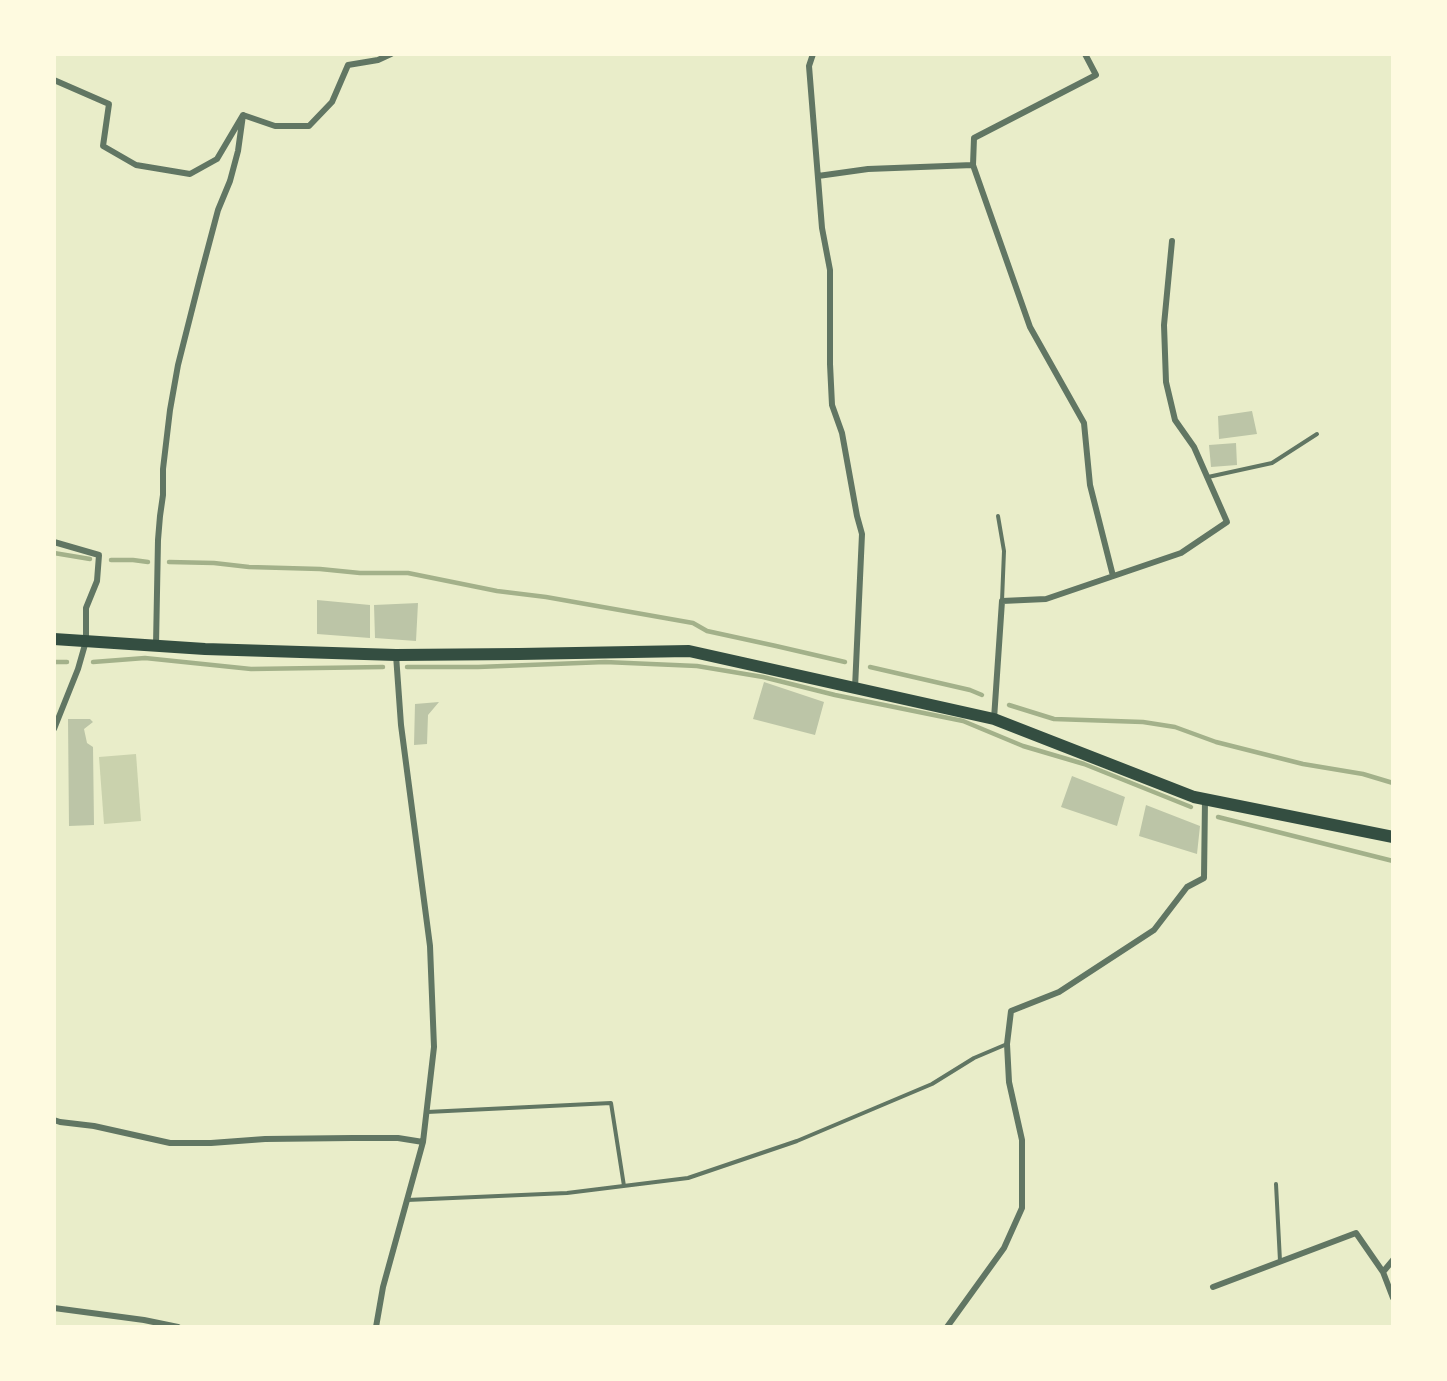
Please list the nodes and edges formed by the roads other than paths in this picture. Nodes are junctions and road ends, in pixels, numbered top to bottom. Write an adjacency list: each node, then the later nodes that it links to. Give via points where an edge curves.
1 (391, 54): 5 (street, via 348,64 332,102 309,126 276,126)
2 (813, 54): 7 (street, via 808,66)
3 (1085, 54): 6 (street, via 1096,75 974,138)
4 (54, 80): 5 (street, via 109,104 103,146 136,165 190,174 217,159)
5 (243, 115): 17 (street, via 238,151 200,278 170,410 158,540)
6 (973, 165): 7 (street, via 868,169); 13 (street, via 1030,327 1084,423 1090,486)
7 (818, 176): 19 (street, via 830,270 832,405 842,433 862,534)
8 (1172, 242): 10 (street, via 1164,325 1166,382 1174,420 1194,447)
9 (1317, 434): 10 (lane, via 1272,463)
10 (1208, 477): 13 (street, via 1227,522 1181,553)
11 (998, 516): 14 (lane, via 1004,551)
12 (54, 542): 16 (street, via 99,555 97,581 86,608)
13 (1113, 576): 14 (street, via 1046,599)
14 (1002, 601): 20 (street)
15 (54, 639): 16 (main road)
16 (86, 641): 17 (main road); 21 (street)
17 (156, 646): 18 (main road)
18 (396, 655): 19 (main road, via 689,651); 25 (street, via 430,946 434,1047)
19 (855, 688): 20 (main road)
20 (994, 719): 22 (main road)
21 (54, 729)
22 (1204, 799): 23 (main road); 24 (street, via 1204,878 1187,887 1154,930 1059,992 1011,1011)
23 (1393, 837)
24 (1006, 1044): 29 (lane, via 932,1084 797,1141 688,1178); 39 (street, via 1009,1082 1022,1140 1022,1208 1005,1248)
25 (427, 1112): 27 (street); 29 (lane, via 611,1103)
26 (54, 1120): 27 (street, via 170,1143 352,1138)
27 (423, 1142): 30 (street)
28 (1276, 1184): 32 (lane)
29 (624, 1186): 30 (lane, via 567,1193)
30 (407, 1200): 38 (street)
31 (1393, 1260): 33 (street)
32 (1281, 1262): 33 (street, via 1356,1233); 34 (street)
33 (1383, 1272): 35 (street)
34 (1213, 1287)
35 (1393, 1298)
36 (54, 1308): 37 (street)
37 (178, 1327)
38 (376, 1327)
39 (947, 1327)

